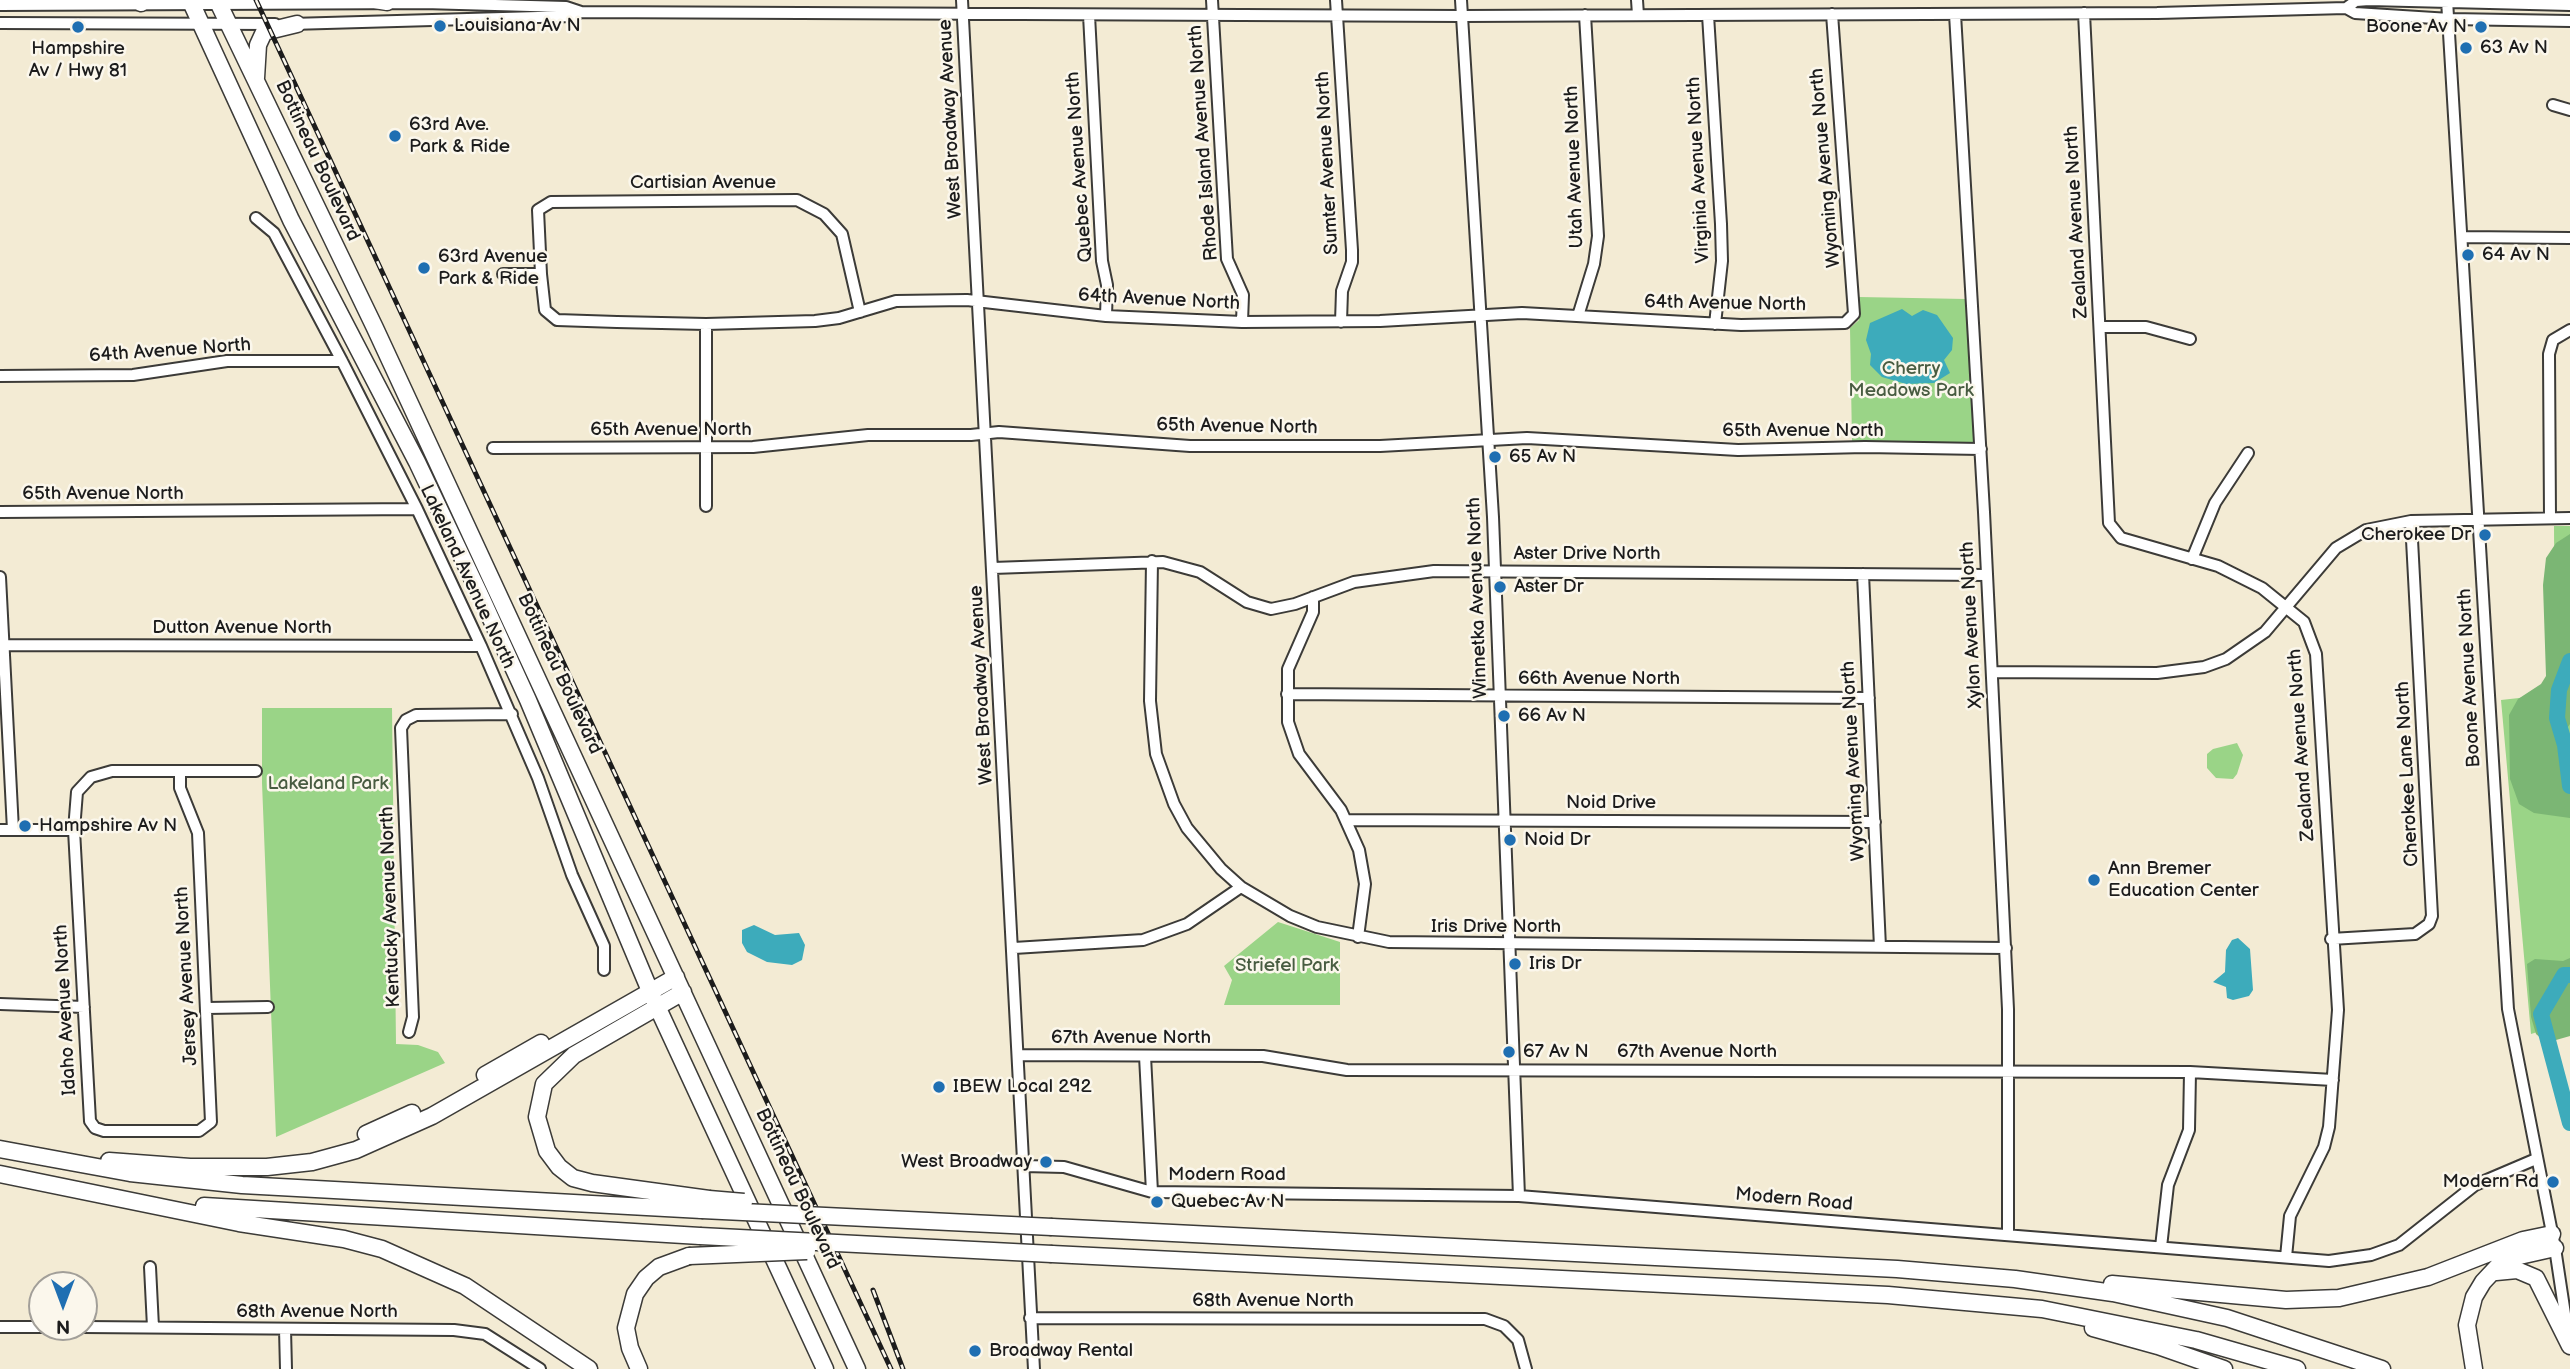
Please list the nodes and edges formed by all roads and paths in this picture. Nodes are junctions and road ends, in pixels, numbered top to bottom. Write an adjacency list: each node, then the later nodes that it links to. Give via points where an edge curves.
1 (962, 0): 22 (street, West Broadway Avenue)
2 (1212, 0): 24 (street, Rhode Island Avenue North)
3 (1336, 0): 28 (street, Sumter Avenue North)
4 (1461, 0): 29 (street, Winnetka Avenue North)
5 (1637, 0): 26 (street)
6 (2157, 0): 19 (street)
7 (143, 1): 8 (street); 13 (street)
8 (190, 1): 9 (street); 34 (highway, Bottineau Boulevard)
9 (218, 1): 10 (street); 35 (highway, Bottineau Boulevard)
10 (381, 1): 11 (street)
11 (465, 2): 17 (street, via 566,7); 30 (street)
12 (2447, 2): 14 (street); 16 (street, via 2356,1); 31 (street, Boone Avenue North)
13 (0, 5)
14 (2570, 5)
15 (2022, 7): 18 (street); 21 (street)
16 (2347, 8): 19 (street); 31 (street, via 2355,13)
17 (581, 12): 22 (street); 30 (street, via 574,16)
18 (2084, 13): 19 (street); 55 (street, Zealand Avenue North)
19 (2157, 13)
20 (1832, 14): 21 (street, via 1861,8); 27 (street); 50 (street, Wyoming Avenue North, via 1852,273)
21 (1955, 14): 64 (street, Xylon Avenue North)
22 (963, 15): 23 (street); 45 (street, West Broadway Avenue)
23 (1088, 15): 24 (street); 48 (street, Quebec Avenue North)
24 (1213, 15): 28 (street); 51 (street, Rhode Island Avenue North, via 1227,259 1242,295)
25 (1585, 15): 26 (street); 29 (street); 49 (street, Utah Avenue North, via 1598,236)
26 (1638, 15): 27 (street)
27 (1708, 15): 54 (street, Virginia Avenue North, via 1721,236)
28 (1337, 16): 29 (street); 52 (street, Sumter Avenue North, via 1352,250 1342,291)
29 (1462, 16): 47 (street, Winnetka Avenue North)
30 (466, 18): 36 (street)
31 (2450, 19): 32 (street); 41 (street, Boone Avenue North)
32 (2570, 21)
33 (0, 23): 34 (street)
34 (200, 24): 35 (street); 107 (highway, Bottineau Boulevard, via 291,220 443,516 528,700)
35 (229, 24): 36 (street); 37 (highway, Bottineau Boulevard)
36 (297, 24): 37 (highway, via 264,32 258,45)
37 (256, 81): 105 (highway, Bottineau Boulevard)
38 (2553, 105): 39 (street)
39 (2570, 110)
40 (256, 218): 58 (street, Lakeland Avenue North, via 274,233)
41 (2462, 237): 42 (street); 69 (street, Boone Avenue North)
42 (2570, 238)
43 (503, 274): 44 (street)
44 (541, 274): 46 (street, Cartisian Avenue, via 538,210 551,202 797,200 824,214 842,234); 53 (street, 64th Avenue North, via 545,310 557,320)
45 (978, 302): 46 (street, 64th Avenue North, via 896,301); 48 (street, 64th Avenue North); 60 (street, West Broadway Avenue)
46 (860, 312): 53 (street, 64th Avenue North, via 815,321)
47 (1480, 315): 49 (street, 64th Avenue North); 52 (street, 64th Avenue North); 61 (street, Winnetka Avenue North)
48 (1106, 316): 51 (street, 64th Avenue North)
49 (1578, 316): 54 (street, 64th Avenue North)
50 (1851, 319): 54 (street, 64th Avenue North, via 1845,323)
51 (1242, 322): 52 (street, 64th Avenue North)
52 (1341, 322)
53 (706, 324): 63 (street)
54 (1715, 324)
55 (2100, 327): 57 (street, via 2146,327); 73 (street, Zealand Avenue North, via 2109,523 2121,538)
56 (2570, 330): 70 (street, via 2553,340 2549,354)
57 (2190, 339)
58 (342, 361): 59 (street, 64th Avenue North, via 227,361 133,375); 67 (street, Lakeland Avenue North)
59 (0, 376)
60 (985, 433): 61 (street, 65th Avenue North, via 1190,446); 63 (street, 65th Avenue North, via 868,435 776,446); 75 (street, West Broadway Avenue)
61 (1488, 440): 64 (street, 65th Avenue North, via 1527,438 1738,450); 76 (street, Winnetka Avenue North)
62 (493, 448): 63 (street, 65th Avenue North)
63 (705, 448): 66 (street)
64 (1980, 449): 78 (street, Xylon Avenue North)
65 (2248, 453): 73 (street, via 2216,503)
66 (706, 506)
67 (417, 509): 68 (street, 65th Avenue North); 83 (street, Lakeland Avenue North)
68 (0, 512)
69 (2478, 518): 70 (street); 72 (street); 122 (street, Boone Avenue North, via 2508,1009)
70 (2550, 518): 71 (street)
71 (2570, 518)
72 (2411, 521): 81 (street, via 2383,524 2350,538 2324,561); 99 (street, Cherokee Lane North, via 2432,916 2415,934)
73 (2192, 559): 81 (street, Zealand Avenue North, via 2246,579)
74 (1152, 561): 75 (street, Aster Drive North); 80 (street, Aster Drive North, via 1200,572 1257,607 1284,608); 97 (street, via 1150,701 1163,780 1187,828)
75 (993, 568): 102 (street, West Broadway Avenue)
76 (1495, 571): 77 (street, Aster Drive North); 80 (street, Aster Drive North, via 1434,570 1383,576); 86 (street, Winnetka Avenue North)
77 (1863, 574): 78 (street, Aster Drive North); 87 (street, Wyoming Avenue North)
78 (1987, 575): 84 (street, Xylon Avenue North)
79 (0, 577): 82 (street)
80 (1313, 597): 85 (street, via 1313,612 1288,669)
81 (2287, 607): 84 (street, via 2265,632 2226,659 2181,672); 99 (street, Zealand Avenue North, via 2310,632 2316,654)
82 (4, 645): 83 (street, Dutton Avenue North); 95 (street)
83 (481, 646): 88 (street, Lakeland Avenue North)
84 (1993, 672): 103 (street, Xylon Avenue North)
85 (1287, 694): 86 (street, 66th Avenue North); 91 (street, via 1288,722 1299,754)
86 (1500, 695): 87 (street, 66th Avenue North); 92 (street, Winnetka Avenue North)
87 (1869, 698): 93 (street, Wyoming Avenue North)
88 (512, 714): 104 (street, Lakeland Avenue North, via 604,947); 112 (street, Kentucky Avenue North, via 416,715 401,728 413,1017)
89 (180, 771): 90 (street); 96 (street, via 112,771 91,777 76,792); 111 (street, Jersey Avenue North, via 180,788 198,833)
90 (256, 771)
91 (1347, 820): 92 (street, Noid Drive); 98 (street, via 1363,867)
92 (1505, 820): 93 (street, Noid Drive); 100 (street, Winnetka Avenue North)
93 (1875, 822): 101 (street, Wyoming Avenue North)
94 (0, 830): 95 (street)
95 (13, 830): 96 (street)
96 (74, 830): 109 (street, Idaho Avenue North)
97 (1241, 887): 98 (street, Iris Drive North, via 1290,916); 102 (street, via 1187,924 1143,940)
98 (1358, 937): 100 (street, Iris Drive North, via 1389,943)
99 (2331, 939): 118 (street, Zealand Avenue North, via 2338,1010)
100 (1510, 945): 101 (street, Iris Drive North); 115 (street, Winnetka Avenue North)
101 (1880, 947): 103 (street, Iris Drive North)
102 (1014, 948): 113 (street, West Broadway Avenue)
103 (2006, 948): 116 (street, Xylon Avenue North)
104 (604, 970)
105 (676, 976): 106 (highway, Bottineau Boulevard); 107 (highway)
106 (683, 992): 107 (highway); 145 (highway, Bottineau Boulevard)
107 (653, 998): 121 (highway, via 618,1012 396,1133 312,1162 190,1167); 128 (highway, via 574,1055 544,1084 537,1105 543,1141 559,1167 582,1181); 150 (highway, Bottineau Boulevard)
108 (0, 1004): 109 (street)
109 (84, 1007): 119 (street, Idaho Avenue North, via 90,1121 104,1131)
110 (268, 1007): 111 (street)
111 (207, 1008): 119 (street, Jersey Avenue North, via 211,1122 199,1131)
112 (409, 1032)
113 (1019, 1055): 114 (street, 67th Avenue North); 123 (street, West Broadway Avenue)
114 (1145, 1056): 115 (street, 67th Avenue North, via 1284,1057 1347,1070); 125 (street)
115 (1514, 1069): 116 (street, 67th Avenue North); 127 (street, Winnetka Avenue North)
116 (2008, 1071): 117 (street, 67th Avenue North); 129 (street, Xylon Avenue North)
117 (2190, 1072): 118 (street, 67th Avenue North); 131 (street, via 2189,1130 2168,1185)
118 (2333, 1080): 133 (street, Zealand Avenue North, via 2324,1147 2290,1216)
119 (153, 1131)
120 (0, 1149): 121 (highway)
121 (47, 1158): 128 (highway, via 242,1185)
122 (2536, 1159): 130 (street, Boone Avenue North); 133 (street, Modern Road, via 2475,1185 2399,1245 2350,1260)
123 (1024, 1166): 125 (street, Modern Road, via 1064,1167); 138 (street, West Broadway Avenue)
124 (0, 1174): 126 (highway)
125 (1152, 1192): 127 (street, Modern Road)
126 (97, 1193): 132 (highway, bridge, via 248,1210); 148 (highway, via 383,1249 465,1286)
127 (1519, 1196): 129 (street, Modern Road)
128 (705, 1204): 135 (highway, bridge, via 1052,1227)
129 (2008, 1235): 131 (street, Modern Road)
130 (2554, 1241): 135 (highway, via 2523,1240 2388,1289 2323,1300); 136 (highway, via 2515,1257); 144 (street, Boone Avenue North)
131 (2161, 1247): 133 (street, Modern Road)
132 (971, 1250): 137 (highway, bridge, via 1888,1295); 149 (highway, bridge, via 738,1252 690,1256 659,1267 635,1294 626,1328)
133 (2286, 1257)
134 (149, 1267): 142 (street)
135 (1932, 1271): 156 (highway, via 2137,1298 2248,1324)
136 (2487, 1277): 144 (highway, via 2510,1269 2536,1278); 157 (highway, via 2474,1297 2467,1325)
137 (2042, 1309): 154 (highway); 155 (highway, via 2196,1340)
138 (1030, 1318): 152 (street, West Broadway Avenue); 153 (street, 68th Avenue North, via 1475,1318 1495,1322 1512,1333 1523,1349)
139 (0, 1327): 140 (street)
140 (28, 1327)
141 (98, 1327): 142 (street, 68th Avenue North)
142 (153, 1327): 143 (street, 68th Avenue North)
143 (285, 1329): 146 (street); 147 (street, 68th Avenue North, via 485,1334)
144 (2570, 1348)
145 (855, 1364): 151 (highway)
146 (286, 1369)
147 (540, 1369)
148 (589, 1369)
149 (639, 1369)
150 (825, 1369)
151 (834, 1369)
152 (1034, 1369)
153 (1526, 1369)
154 (2224, 1369)
155 (2297, 1369)
156 (2382, 1369)
157 (2474, 1369)

